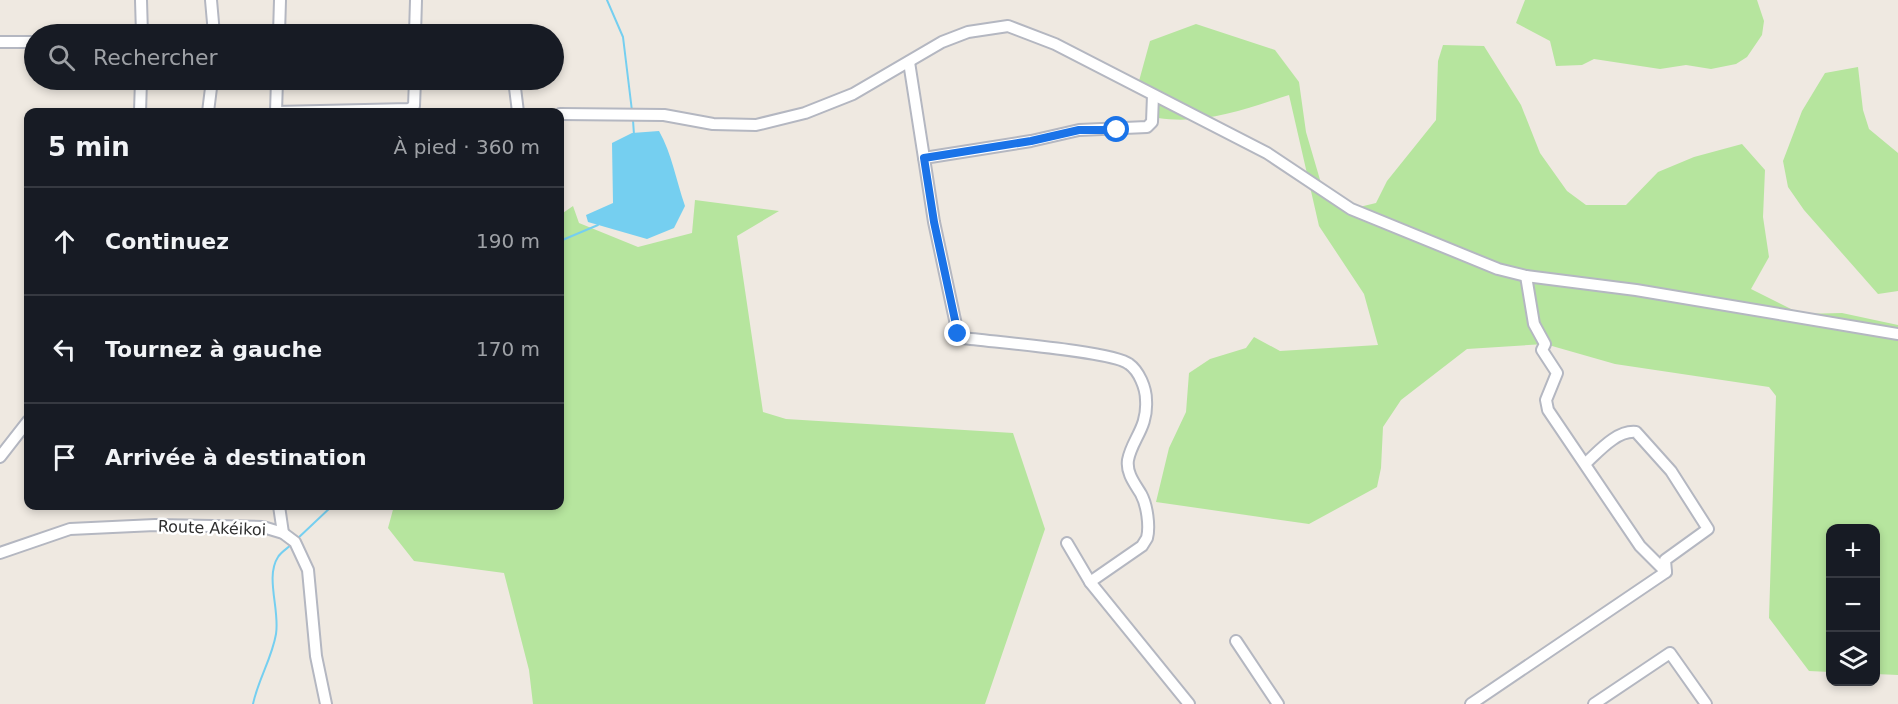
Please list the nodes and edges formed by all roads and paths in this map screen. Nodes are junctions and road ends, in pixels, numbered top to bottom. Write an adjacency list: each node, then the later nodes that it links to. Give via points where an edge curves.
1 (141, 0): 5 (street)
2 (211, 0): 6 (street)
3 (280, 0): 7 (street)
4 (416, 0): 8 (street)
5 (142, 24)
6 (213, 24)
7 (279, 24)
8 (415, 24)
9 (0, 42): 10 (street)
10 (24, 42)
11 (909, 62): 17 (street, via 968,32 1008,26 1046,40); 23 (street, via 853,94 805,113 756,125 713,124 664,115); 24 (street)
12 (141, 90): 18 (street)
13 (211, 90): 19 (street)
14 (277, 90): 20 (street)
15 (416, 90): 21 (street)
16 (515, 90): 22 (street)
17 (1154, 95): 24 (street, via 1152,122 1147,127 1079,130); 25 (street, via 1267,153 1351,209 1498,269)
18 (140, 108)
19 (208, 108)
20 (276, 108)
21 (411, 108)
22 (518, 108)
23 (564, 114)
24 (924, 158): 35 (street, via 958,334 963,338 1111,356 1129,363 1142,383 1146,410 1141,434 1128,461 1133,483 1144,501 1148,538)
25 (1526, 276): 26 (street, via 1636,290); 29 (street, via 1534,324 1545,344 1542,350 1557,373 1546,404)
26 (1898, 334)
27 (24, 429): 28 (street)
28 (0, 457)
29 (1586, 463): 34 (street, via 1640,546); 34 (street, via 1623,433 1636,432 1671,471 1708,529 1665,560)
30 (280, 510): 31 (street)
31 (283, 533): 33 (street, Route Akéikoi, via 251,527 155,525 70,529); 37 (street, Route Akéikoi, via 295,542 308,570 316,656)
32 (1067, 543): 35 (street)
33 (0, 553)
34 (1666, 572): 40 (street)
35 (1090, 582): 38 (street)
36 (1236, 640): 39 (street)
37 (326, 704)
38 (1189, 704)
39 (1278, 704)
40 (1471, 704)
41 (1594, 704): 42 (street, via 1670,653)
42 (1706, 704)

